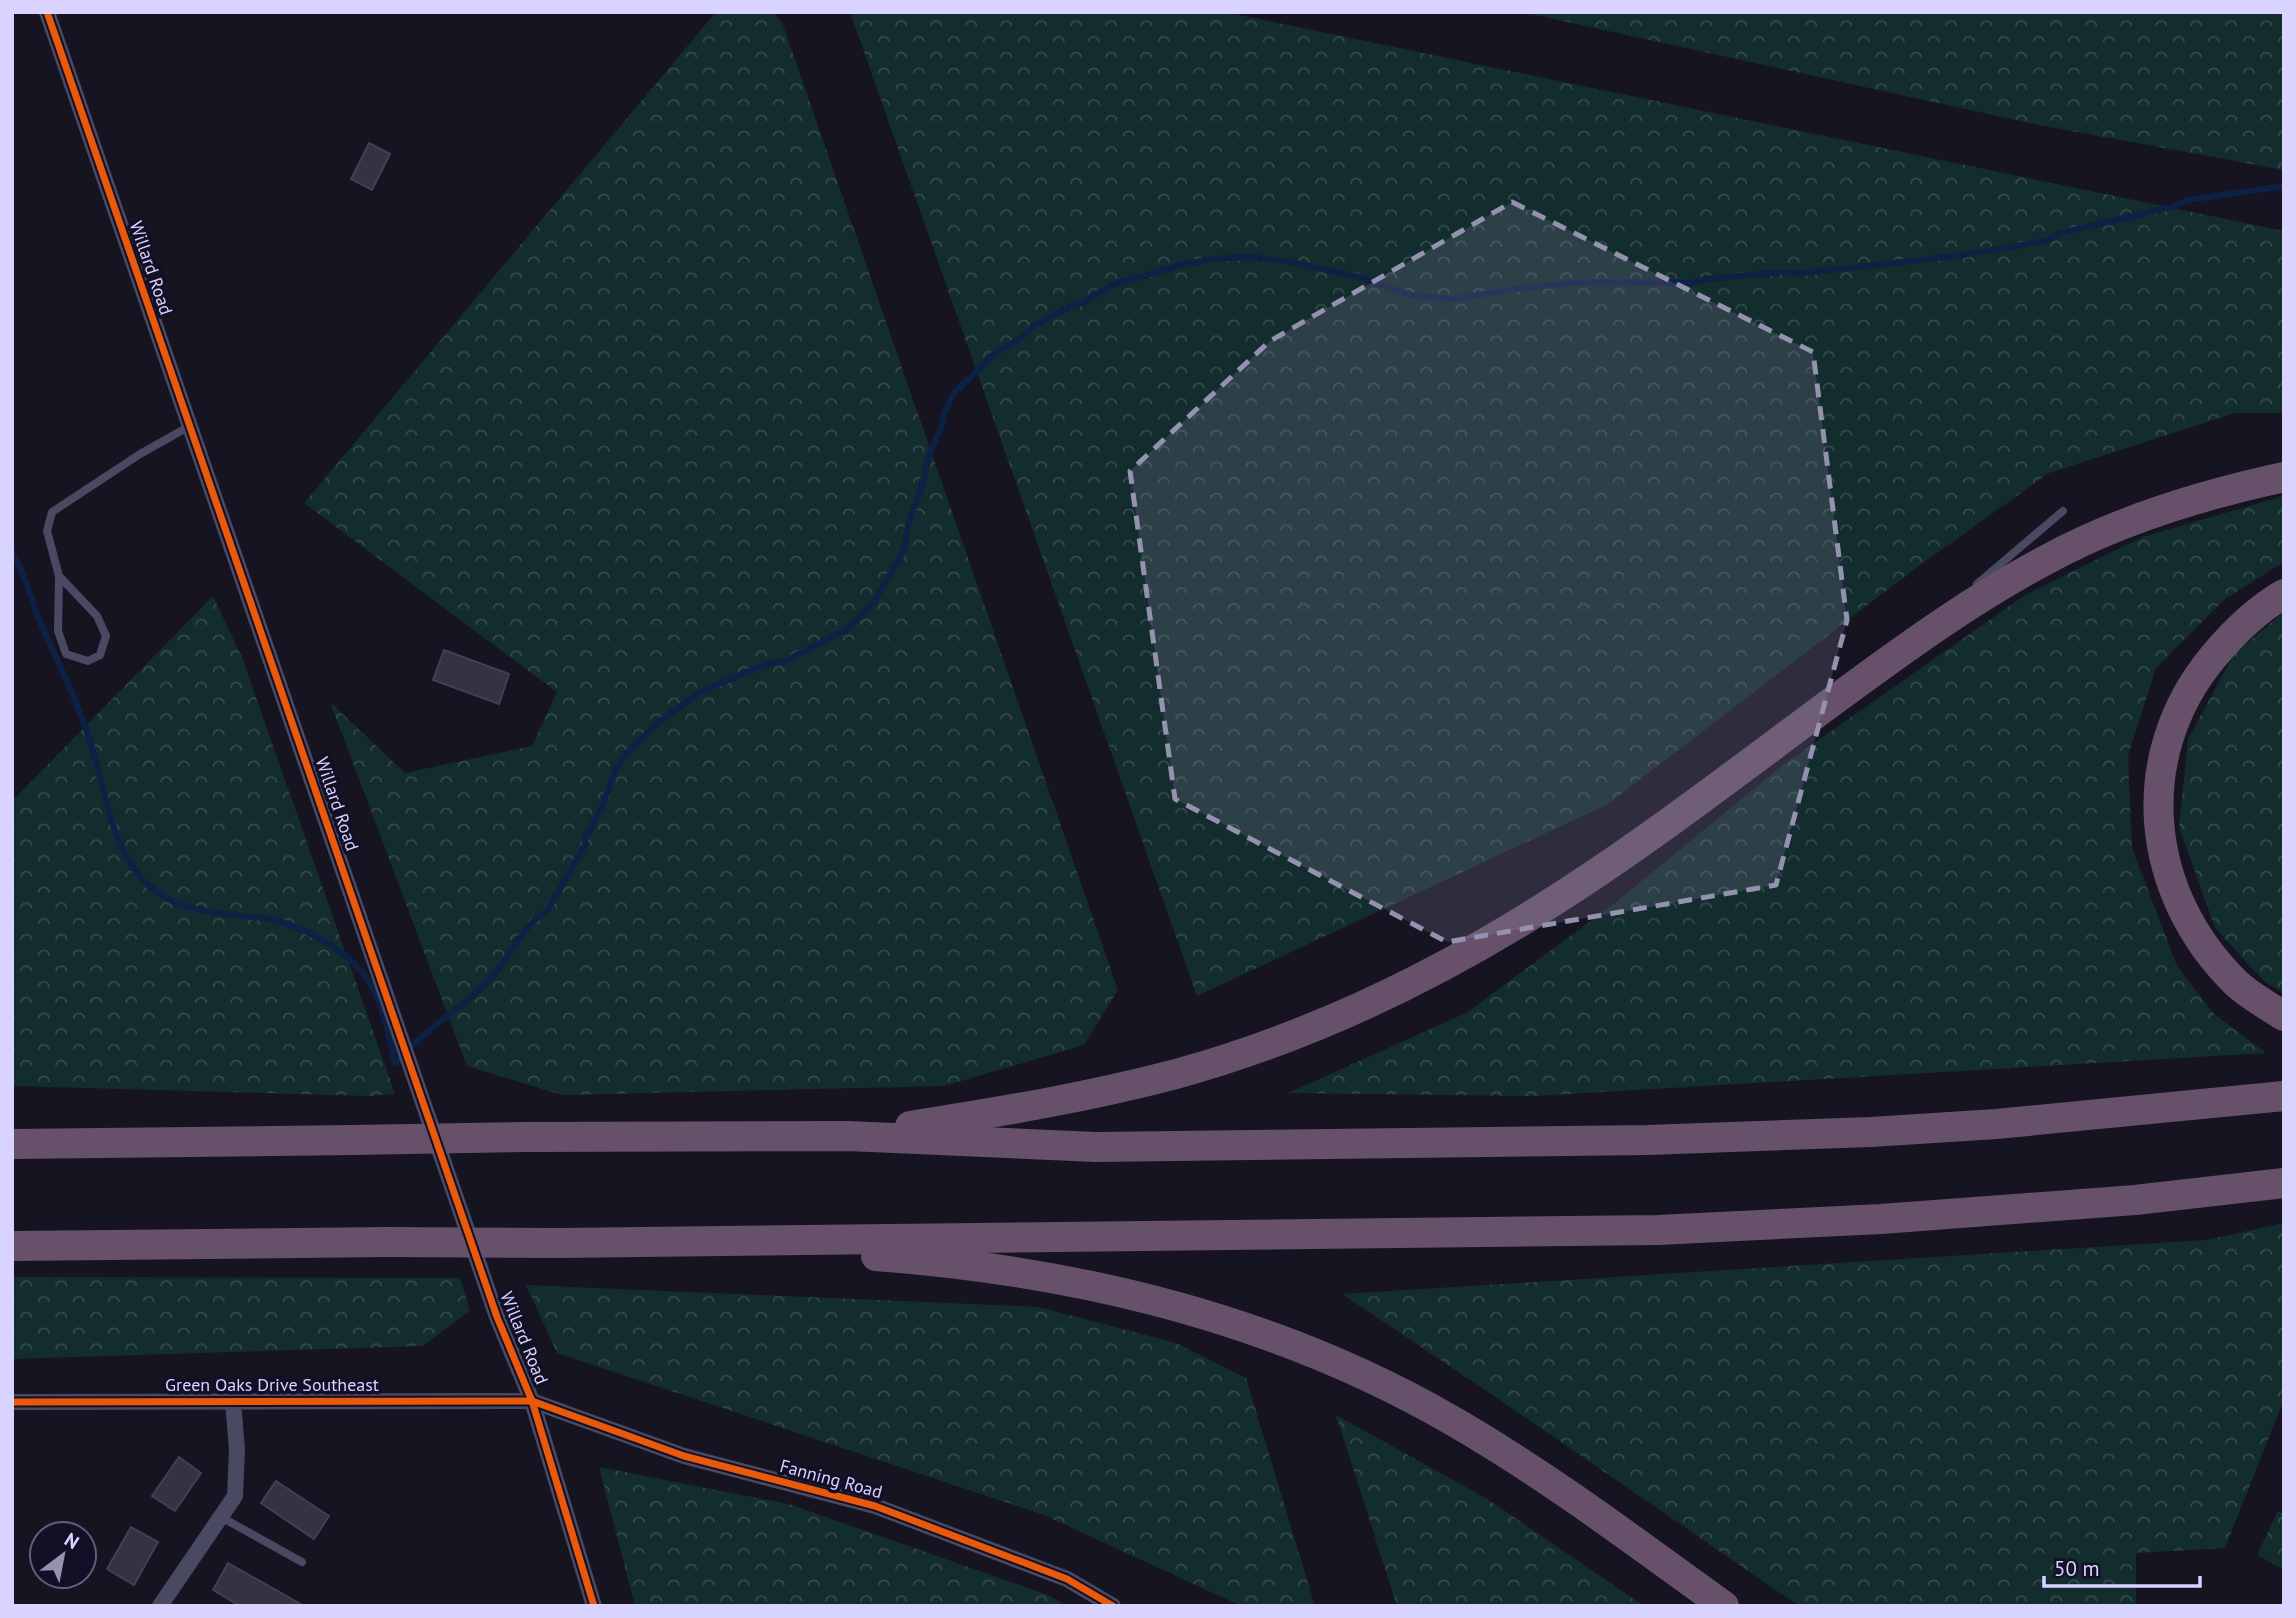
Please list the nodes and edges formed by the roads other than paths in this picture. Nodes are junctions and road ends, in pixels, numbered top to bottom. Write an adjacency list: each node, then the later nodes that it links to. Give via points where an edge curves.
1 (47, 12): 2 (street, Willard Road)
2 (190, 426): 5 (lane, via 52,512 47,531); 18 (street, Willard Road, via 492,1304)
3 (2284, 477): 9 (highway, via 2169,507 2095,536 1989,592)
4 (2063, 511): 6 (lane)
5 (59, 576): 5 (lane, via 97,616 106,636 100,655 88,661 66,654 58,631)
6 (1970, 590)
7 (2284, 594): 10 (highway, via 2228,639 2182,704 2161,766 2157,806 2170,881 2187,922 2237,984)
8 (1960, 598): 9 (lane)
9 (1889, 660): 12 (highway, via 1572,889 1381,999 1177,1073 1019,1109)
10 (2284, 1016)
11 (2284, 1096): 12 (highway, via 1996,1124 1662,1140 1096,1147)
12 (848, 1136): 13 (highway, bridge)
13 (12, 1144)
14 (2284, 1183): 15 (highway, via 2135,1200 1658,1230)
15 (708, 1242): 16 (highway, bridge); 25 (highway, via 897,1257 1083,1283 1174,1304 1268,1335 1353,1370 1451,1420 1552,1482)
16 (12, 1246)
17 (233, 1401): 18 (street, Green Oaks Drive Southeast); 19 (street, Green Oaks Drive Southeast); 20 (street, via 235,1496)
18 (532, 1401): 23 (street, Willard Road); 24 (street, Fanning Road, via 684,1457 875,1506 1067,1579)
19 (12, 1402)
20 (221, 1517): 21 (lane); 22 (street)
21 (302, 1562)
22 (160, 1606)
23 (594, 1606)
24 (1113, 1606)
25 (1724, 1606)

